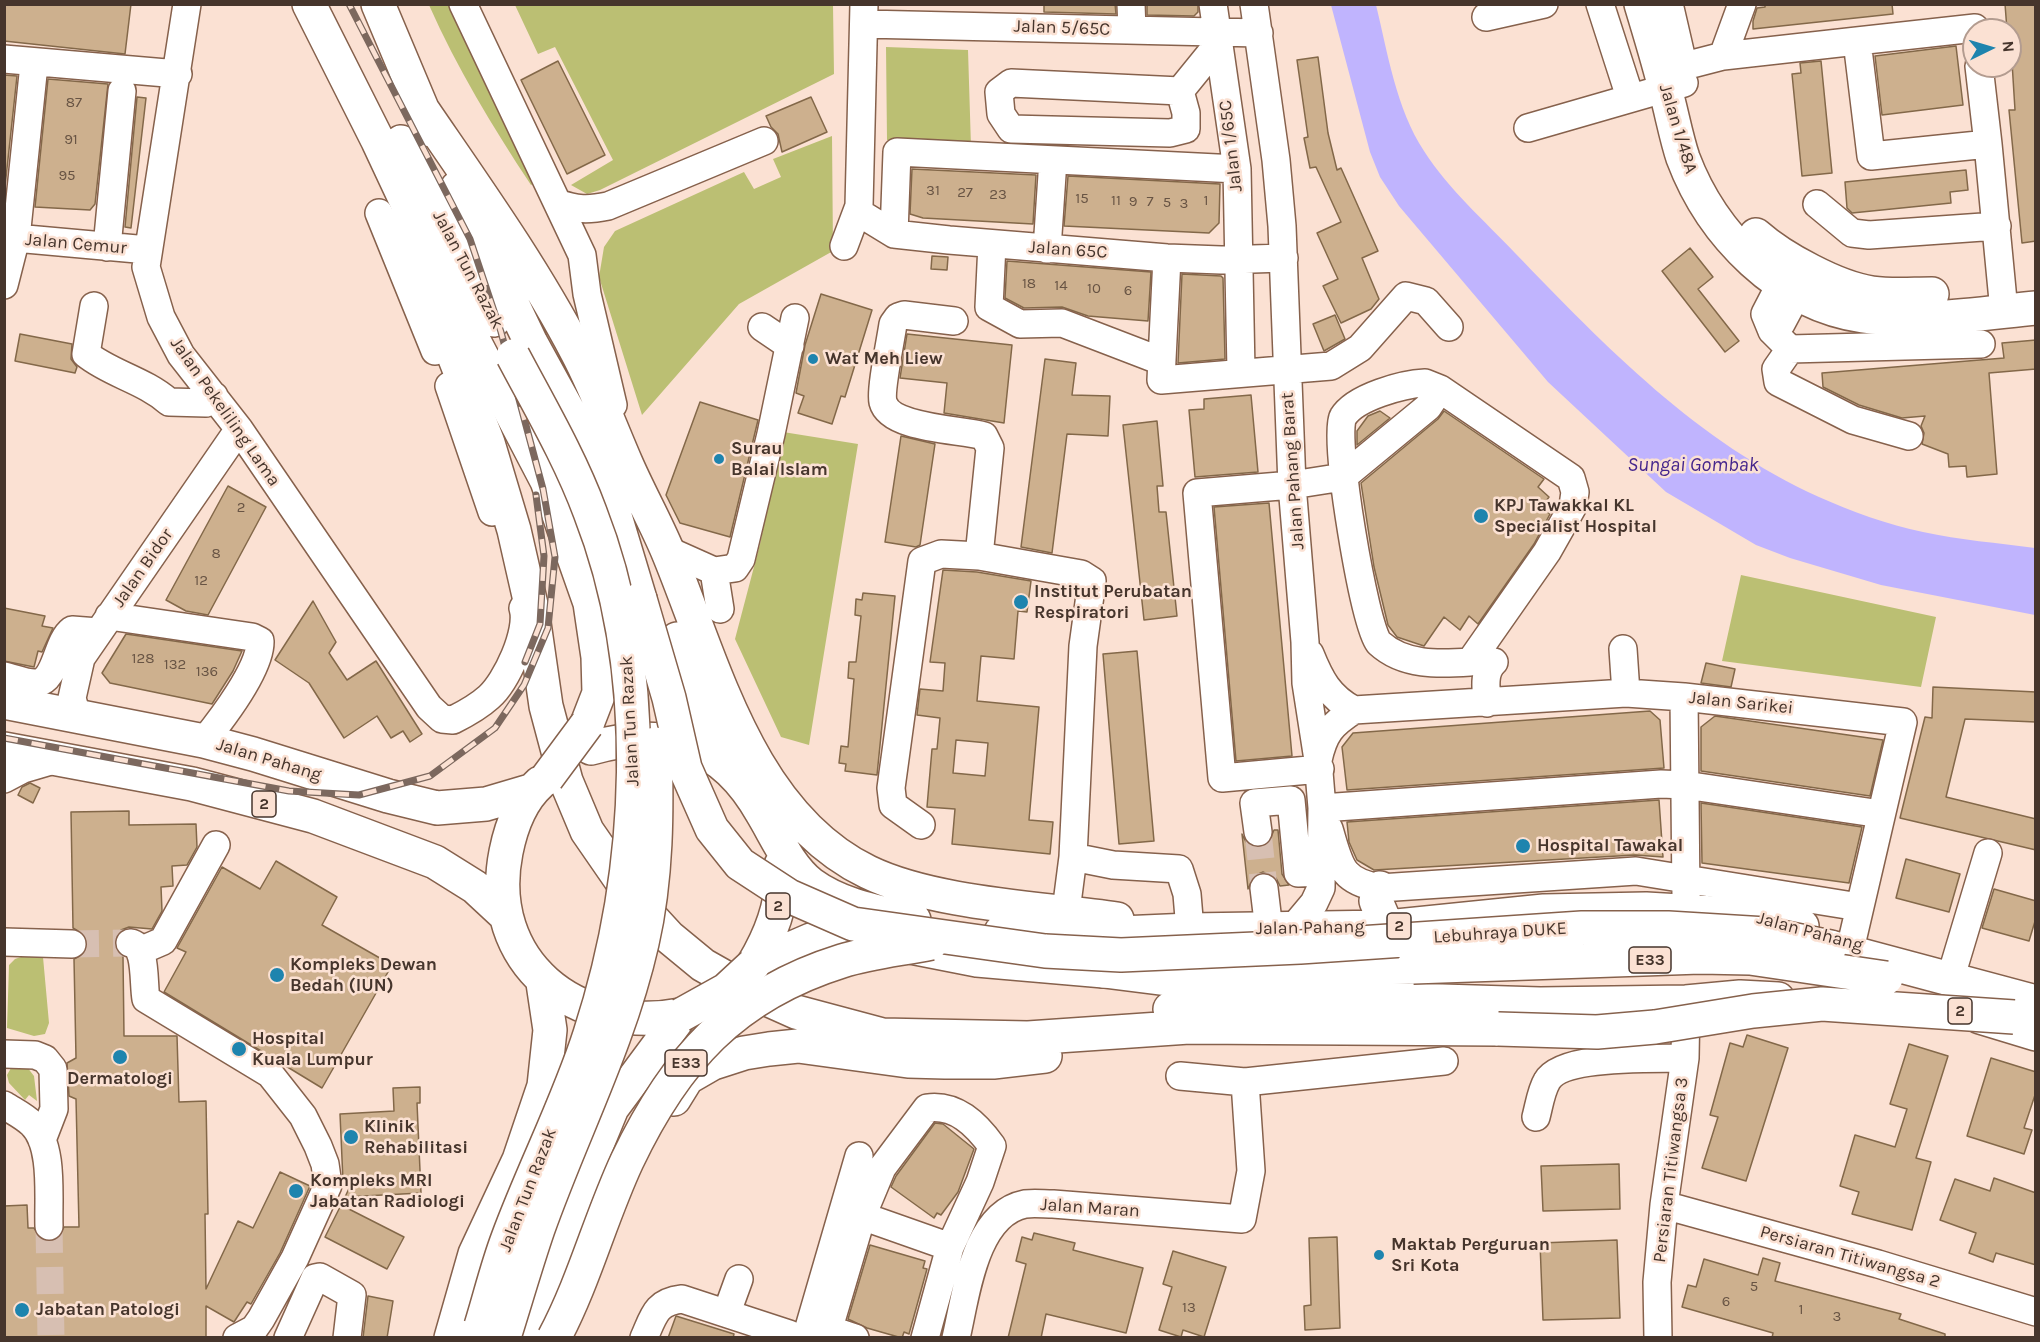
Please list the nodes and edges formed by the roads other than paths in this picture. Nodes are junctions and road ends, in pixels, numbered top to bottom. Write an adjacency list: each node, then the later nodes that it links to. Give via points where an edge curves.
1 (187, 4): 25 (street, Jalan Pekeliling Lama)
2 (309, 4): 40 (main road, Jalan Tun Razak, via 378,141)
3 (329, 4): 65 (main road, Jalan Tun Razak)
4 (378, 4): 31 (main road, Jalan Tun Razak)
5 (463, 4): 37 (street)
6 (1214, 4): 20 (street, Jalan 1/65C)
7 (1254, 4): 19 (street, Jalan Pahang Barat)
8 (1544, 4): 17 (street)
9 (1600, 4): 30 (street)
10 (1641, 4): 26 (main road, Jalan 1/48A)
11 (1666, 4): 26 (main road, Jalan 1/48A)
12 (1742, 4): 22 (street)
13 (864, 14): 14 (street, Jalan 5/65C); 41 (street)
14 (898, 14): 15 (street, Jalan 5/65C)
15 (970, 15): 16 (street, Jalan 5/65C)
16 (1132, 17): 20 (street, Jalan 5/65C)
17 (1486, 17)
18 (1962, 29): 21 (street)
19 (1259, 33): 20 (street, Jalan 5/65C); 52 (street, Jalan Pahang Barat)
20 (1218, 38): 28 (street); 36 (street, Jalan 1/65C)
21 (1857, 41): 22 (street); 33 (street, via 1871,156)
22 (1723, 56): 26 (street)
23 (4, 59): 25 (street)
24 (33, 74): 44 (street)
25 (178, 74): 49 (street, Jalan Pekeliling Lama)
26 (1673, 77): 30 (street); 55 (main road, Jalan 1/48A, via 1683,158 1703,201 1727,236); 56 (main road, Jalan 1/48A, via 1730,204 1748,227 1793,263 1871,293)
27 (1980, 78): 33 (street)
28 (1180, 91): 28 (street, via 1011,83 999,92 1001,114 1011,129 1170,133 1186,129)
29 (122, 92): 47 (street)
30 (1630, 97): 32 (street)
31 (422, 109): 65 (main road, Jalan Tun Razak, via 495,271); 73 (main road, via 528,264 578,354)
32 (1528, 128)
33 (1988, 144): 42 (street)
34 (758, 152): 39 (street)
35 (1053, 160): 36 (street); 43 (street, via 897,152); 48 (street)
36 (1237, 170): 53 (street, Jalan 1/65C)
37 (558, 203): 39 (street, via 588,210); 50 (street)
38 (1817, 204): 42 (street, via 1852,233)
39 (608, 206): 50 (street, via 585,241)
40 (394, 211): 71 (street, Jalan Pekeliling Lama, via 524,614 520,646 491,696 453,720 442,719 429,707); 85 (main road, via 546,481 590,603); 136 (main road, via 488,443 512,521 532,609 546,706 566,781 587,831 634,899 669,937 703,965 796,1012 882,1035)
41 (858, 212): 43 (street, Jalan 65C); 46 (street)
42 (1997, 226): 56 (street)
43 (894, 234): 45 (street, Jalan 65C)
44 (10, 238): 47 (street, Jalan Cemur); 54 (street)
45 (992, 244): 48 (street, Jalan 65C); 66 (street, via 989,307 1020,324 1062,322)
46 (844, 246)
47 (107, 247): 49 (street, Jalan Cemur)
48 (1047, 249): 51 (street, Jalan 65C)
49 (148, 250): 70 (street, Jalan Pekeliling Lama, via 146,267 161,316 182,355)
50 (582, 255): 73 (street, via 594,331)
51 (1167, 258): 53 (street, Jalan 65C); 66 (street)
52 (1284, 258): 53 (street, Jalan 65C); 67 (street, Jalan Pahang Barat)
53 (1240, 259): 68 (street, Jalan 1/65C)
54 (4, 285)
55 (1789, 288): 56 (main road, Jalan 1/48A, via 1845,313 1881,318); 62 (street)
56 (2020, 298)
57 (94, 306): 70 (street, via 86,354 99,364 142,383 169,402 206,403)
58 (795, 318): 64 (street)
59 (954, 321): 77 (street, via 898,317 893,324 883,401 892,416 912,423 984,435 990,448)
60 (762, 327): 64 (street)
61 (1449, 327): 67 (street, via 1426,301 1406,296 1360,348 1331,366)
62 (1781, 340): 63 (street); 72 (street, via 1778,382 1853,420)
63 (1981, 344)
64 (790, 346): 78 (street, via 741,559 735,568)
65 (522, 350): 79 (main road, Jalan Tun Razak, via 582,436 603,486); 158 (main road, Jalan Tun Razak, bridge, via 591,512 619,606 632,681 634,800 616,941 590,1035 507,1240)
66 (1163, 366): 68 (street, via 1161,380)
67 (1287, 368): 68 (street); 75 (street, Jalan Pahang Barat)
68 (1241, 371)
69 (1440, 389): 74 (street, via 1428,407); 74 (street, via 1410,383 1350,408 1339,429); 87 (street, via 1571,478 1575,492 1573,506 1547,552 1472,659)
70 (214, 396): 71 (street, Jalan Pekeliling Lama)
71 (239, 429): 81 (street, Jalan Bidor)
72 (1909, 436)
73 (628, 467): 76 (main road); 82 (main road)
74 (1343, 477): 75 (street); 87 (street, via 1374,637 1398,656)
75 (1292, 485): 83 (street, Jalan Pahang Barat); 100 (street, via 1197,493 1222,778)
76 (667, 550): 78 (street); 116 (main road, via 738,732 794,816 867,872 918,890)
77 (979, 556): 105 (street, via 941,554 922,561 891,788 893,805); 110 (street, via 1081,574 1092,581 1083,646)
78 (714, 571): 80 (street)
79 (640, 599): 122 (main road, E33, bridge, via 685,768 712,829 740,864 789,896 853,924); 158 (main road, Jalan Tun Razak, bridge, via 652,678 657,794 653,872 642,943 613,1046 538,1229)
80 (720, 609)
81 (104, 624): 88 (street, via 72,630 63,637 52,671 43,681 35,683); 95 (street, Jalan Bidor, via 81,658 73,682); 97 (street, via 252,637 260,641 261,651 244,683)
82 (674, 631): 85 (main road, via 667,663 658,679 643,685 626,683); 99 (main road)
83 (1305, 642): 94 (street, via 1322,684); 100 (street, Jalan Pahang Barat, via 1306,682)
84 (1623, 649): 89 (street)
85 (598, 657): 96 (main road, via 599,693)
86 (1494, 662): 92 (street, via 1486,678)
87 (1444, 663): 93 (street)
88 (4, 676)
89 (1626, 693): 90 (street, Jalan Sarikei); 92 (street, Jalan Sarikei)
90 (1684, 697): 102 (street); 104 (street, Jalan Sarikei, via 1903,722)
91 (4, 702): 95 (main road, Jalan Pahang / 2)
92 (1487, 703): 93 (street, Jalan Sarikei)
93 (1447, 706): 94 (street, Jalan Sarikei)
94 (1354, 710): 100 (street, via 1336,722 1323,739)
95 (77, 717): 97 (main road, Jalan Pahang / 2)
96 (589, 736): 99 (main road, 2, via 617,741 646,738 683,742); 101 (main road, 2)
97 (204, 741): 101 (main road, Jalan Pahang / 2, via 437,808 486,804)
98 (7, 759): 117 (main road, 2, via 61,758 192,784 313,816 435,862 475,887)
99 (719, 759): 107 (main road, 2, via 758,806)
100 (1319, 764): 103 (street, Jalan Pahang Barat)
101 (539, 784): 117 (main road, 2, via 509,835 502,868)
102 (1685, 785): 103 (street, via 1649,784); 104 (street); 114 (street)
103 (1322, 808): 111 (street, Jalan Pahang Barat); 113 (street, Jalan Pahang, via 1349,878)
104 (1881, 814): 115 (street, Jalan Sarikei)
105 (921, 825)
106 (1258, 832): 111 (street, via 1254,803 1291,800 1298,873)
107 (779, 843): 121 (main road, Jalan Pahang / 2, via 810,882 830,896 895,916 952,928 1014,934); 126 (main road, 2, via 782,876 777,913 768,941)
108 (216, 845): 152 (street, via 163,940 136,946 146,999 270,1074 303,1116 318,1146 328,1185)
109 (1988, 853): 128 (street)
110 (1072, 857): 116 (street); 121 (street, via 1113,865 1179,869 1187,894)
111 (1323, 872): 120 (street, Jalan Pahang Barat, via 1314,903)
112 (1264, 888): 120 (street)
113 (1380, 888): 114 (street, Jalan Pahang, via 1636,871); 119 (main road, via 1376,901)
114 (1686, 895): 115 (street, Jalan Pahang); 118 (main road, Jalan Pahang / 2); 119 (main road, Jalan Pahang / 2)
115 (1859, 907): 124 (street, Jalan Sarikei)
116 (1066, 911): 121 (main road)
117 (503, 913): 129 (main road, 2, via 514,940)
118 (1749, 915): 124 (main road, Jalan Pahang / 2); 131 (main road, via 1708,921 1683,931 1674,958 1678,976 1689,984)
119 (1387, 927): 120 (main road, Jalan Pahang / 2)
120 (1281, 929): 121 (main road, Jalan Pahang / 2)
121 (1190, 930)
122 (956, 939): 134 (main road, Lebuhraya DUKE / E33, bridge, via 1045,951 1121,955 1582,928 1766,934 1830,947); 164 (main road, E33, bridge, via 843,960 806,974 759,997 703,1042 664,1092 627,1162)
123 (4, 942): 125 (street)
124 (1852, 942): 128 (main road, Jalan Pahang / 2)
125 (72, 944)
126 (753, 965): 127 (main road, 2, via 811,940 837,937 865,938 977,960); 133 (main road, 2, bridge, via 726,990)
127 (1104, 972): 130 (main road, 2); 134 (main road, Lebuhraya DUKE / E33, bridge, via 1750,958 1886,978)
128 (1952, 973): 134 (main road, Jalan Pahang / 2)
129 (543, 983): 133 (main road, 2, via 580,1007 607,1014 634,1020); 142 (main road, Jalan Tun Razak, via 549,1030)
130 (1310, 997): 132 (main road, 2, via 1540,1004); 136 (main road, via 1136,1012)
131 (1740, 997): 132 (main road, 2); 134 (main road, 2, via 1807,1001 1915,999)
132 (1686, 1002): 138 (street, Persiaran Titiwangsa 3)
133 (681, 1015): 144 (main road)
134 (2031, 1015): 135 (main road, bridge, via 1822,1004 1597,1032)
135 (1249, 1029): 136 (main road, via 1189,1028); 155 (main road, via 1186,1041 993,1062 908,1061 798,1046 744,1053 712,1063 687,1078)
136 (1028, 1038)
137 (4, 1054): 146 (street, via 35,1055 53,1069 54,1109)
138 (1685, 1058): 145 (street, via 1584,1062 1563,1069 1547,1080); 148 (street, Persiaran Titiwangsa 3)
139 (1444, 1061): 141 (street)
140 (1180, 1076): 141 (street)
141 (1245, 1082): 168 (street, Jalan Maran, via 1251,1171 1242,1219 1024,1204 995,1221 980,1246)
142 (544, 1086): 144 (main road, via 556,1065 565,1060 593,1058 607,1073); 163 (main road, Jalan Tun Razak, via 519,1160 475,1254)
143 (4, 1104): 146 (street, via 32,1124)
144 (612, 1108): 155 (main road, via 574,1200)
145 (1536, 1117)
146 (42, 1140): 150 (street, via 48,1175)
147 (859, 1156): 160 (street)
148 (1664, 1205): 157 (street, Persiaran Titiwangsa 2); 169 (street, Persiaran Titiwangsa 3, via 1657,1282)
149 (862, 1215): 151 (street); 151 (street, via 882,1168 908,1131 927,1108 943,1106 964,1116 992,1146); 160 (street)
150 (49, 1226)
151 (950, 1247): 167 (street)
152 (295, 1258): 153 (street); 159 (street)
153 (315, 1278): 161 (street); 162 (street, via 352,1295)
154 (739, 1279): 156 (street)
155 (546, 1300): 158 (main road)
156 (727, 1311): 160 (street); 165 (street, via 682,1299 668,1301 657,1309)
157 (2036, 1312)
158 (501, 1334)
159 (252, 1335)
160 (812, 1335): 166 (street)
161 (288, 1338)
162 (346, 1338)
163 (451, 1338)
164 (554, 1338)
165 (644, 1338)
166 (855, 1338)
167 (926, 1338)
168 (956, 1338)
169 (1658, 1338)

